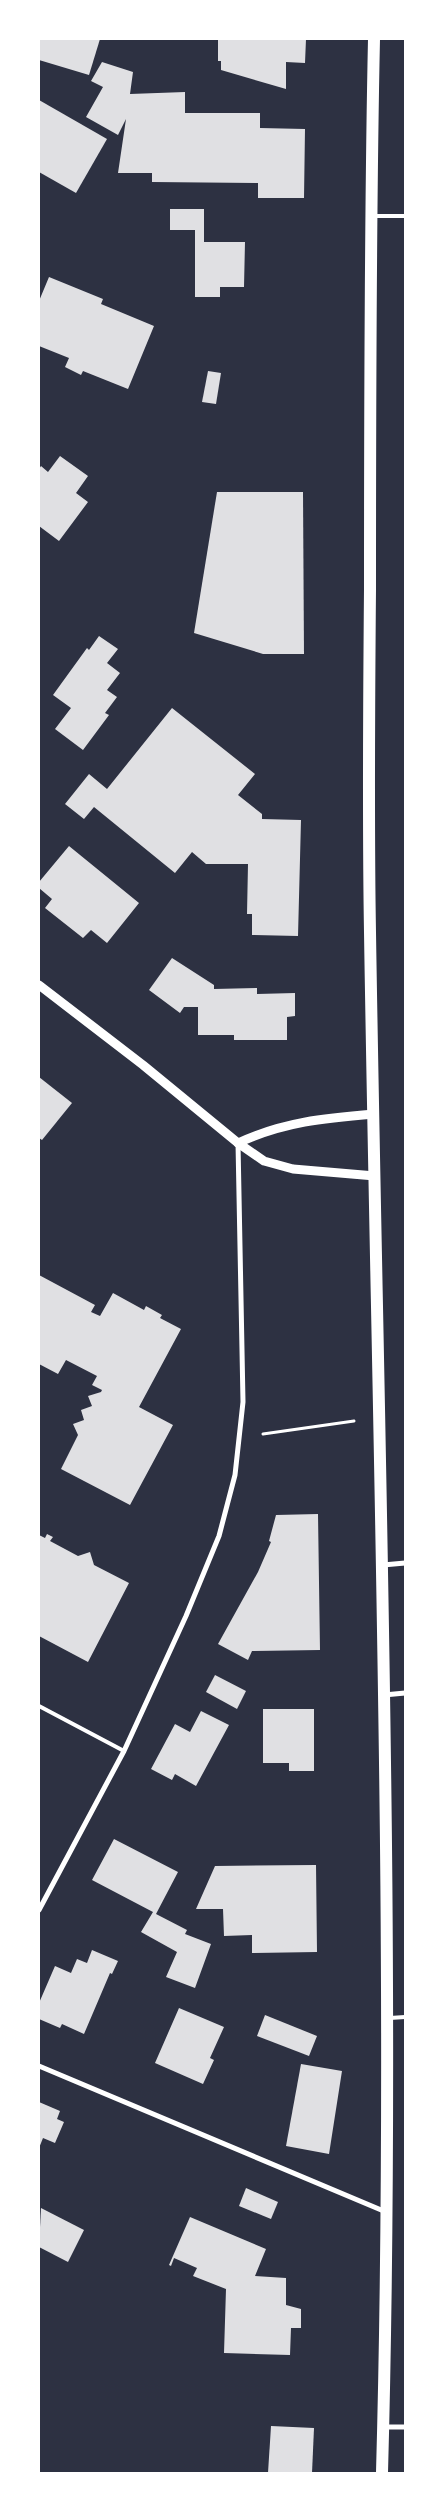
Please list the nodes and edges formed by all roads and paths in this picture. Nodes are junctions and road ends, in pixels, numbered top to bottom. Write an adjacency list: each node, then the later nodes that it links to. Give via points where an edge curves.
1 (374, 39): 2 (main road)
2 (370, 216): 3 (lane); 5 (main road, via 369,902)
3 (405, 216)
4 (39, 985): 6 (street)
5 (374, 1114): 6 (street, via 290,1125 265,1131); 7 (main road)
6 (238, 1144): 7 (street, via 264,1162 293,1169); 9 (street, via 243,1402)
7 (375, 1176): 8 (main road)
8 (379, 1417): 9 (path); 11 (main road)
9 (240, 1438): 15 (street, via 231,1493 219,1536)
10 (405, 1563): 11 (street)
11 (383, 1565): 13 (main road)
12 (405, 1693): 13 (street)
13 (384, 1695): 18 (main road)
14 (39, 1706): 15 (lane)
15 (124, 1751): 16 (street)
16 (39, 1910)
17 (405, 2017): 18 (lane)
18 (388, 2019): 20 (main road)
19 (39, 2066): 20 (street)
20 (388, 2213): 22 (main road)
21 (405, 2426): 22 (street)
22 (384, 2427): 23 (main road)
23 (382, 2473)

